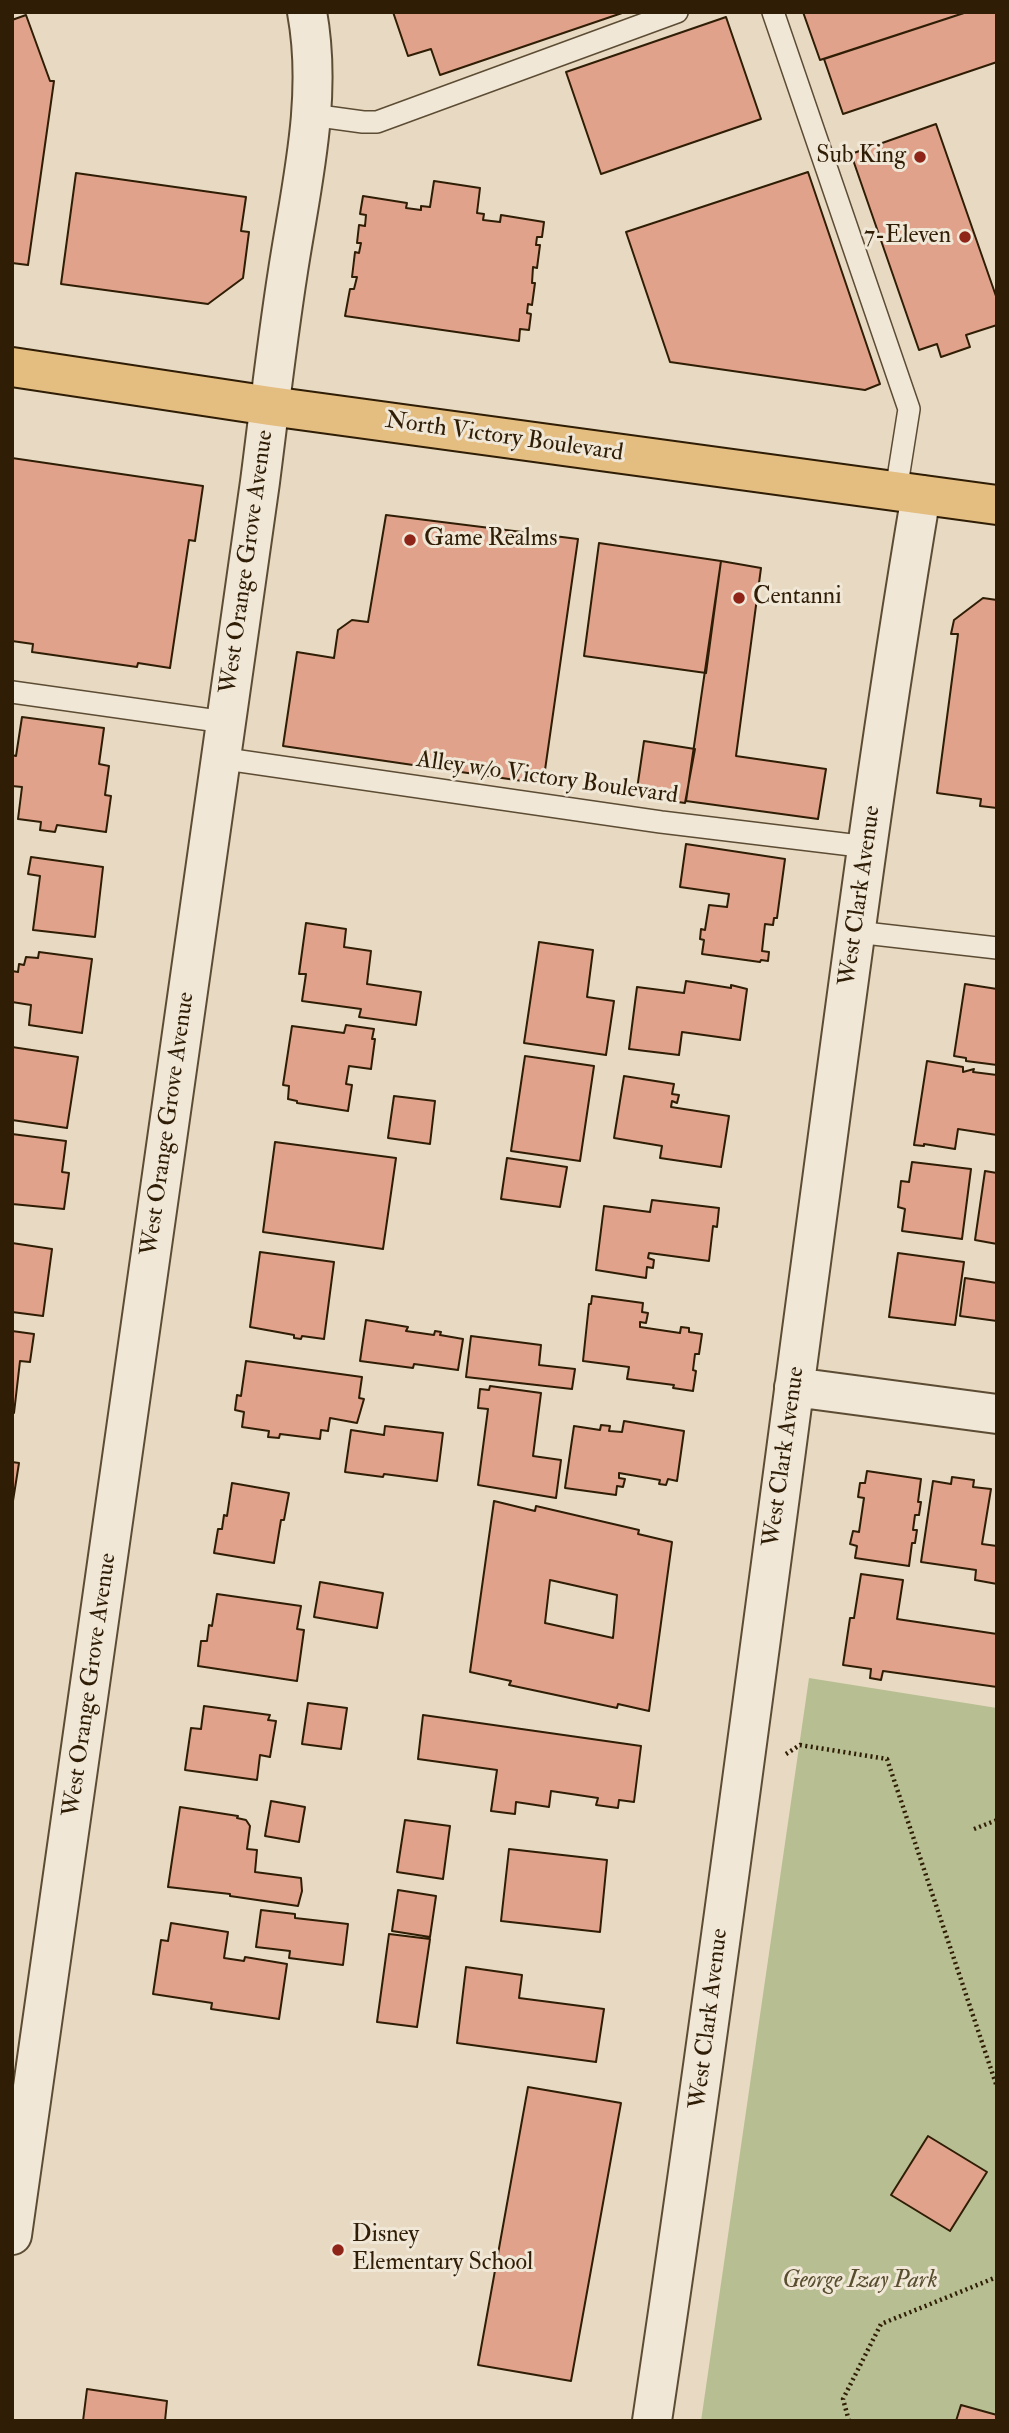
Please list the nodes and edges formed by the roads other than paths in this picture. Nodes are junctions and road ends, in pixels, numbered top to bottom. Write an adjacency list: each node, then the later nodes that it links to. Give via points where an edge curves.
1 (307, 12): 4 (street, West Orange Grove Avenue, via 313,44)
2 (677, 12): 4 (lane, via 377,122)
3 (773, 12): 7 (lane, via 909,409)
4 (312, 115): 6 (street, West Orange Grove Avenue)
5 (12, 367): 6 (main road, North Victory Boulevard)
6 (270, 406): 7 (main road, North Victory Boulevard); 10 (street, West Orange Grove Avenue)
7 (909, 493): 8 (main road, North Victory Boulevard); 11 (street, West Clark Avenue)
8 (997, 505)
9 (12, 692): 10 (lane, Alley w/o Victory Boulevard)
10 (222, 740): 11 (lane, Alley w/o Victory Boulevard, via 661,822); 16 (street, West Orange Grove Avenue)
11 (868, 847): 12 (street, West Clark Avenue)
12 (856, 932): 13 (lane); 14 (street, West Clark Avenue)
13 (997, 948)
14 (794, 1387): 15 (street); 17 (street, West Clark Avenue)
15 (997, 1414)
16 (12, 2235)
17 (652, 2421)

